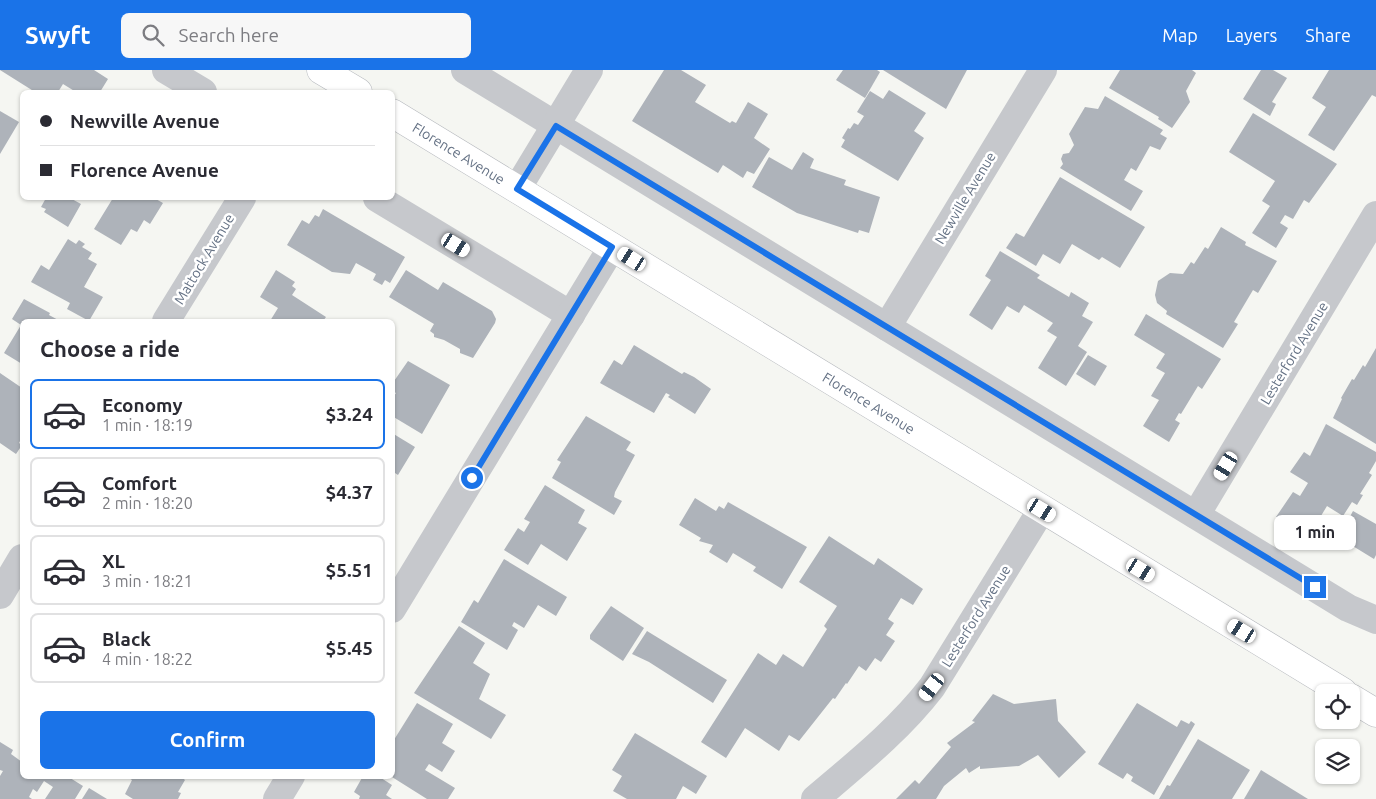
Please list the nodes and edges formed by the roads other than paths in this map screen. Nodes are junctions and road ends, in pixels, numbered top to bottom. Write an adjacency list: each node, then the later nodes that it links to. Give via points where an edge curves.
1 (166, 70): 6 (street)
2 (322, 70): 7 (main road)
3 (465, 70): 9 (street)
4 (589, 70): 9 (street)
5 (1043, 70): 17 (street, Newville Avenue)
6 (200, 90)
7 (355, 90)
8 (395, 115): 10 (main road, Florence Avenue)
9 (556, 126): 10 (street); 17 (street)
10 (517, 189): 14 (main road, Florence Avenue)
11 (241, 200): 16 (street, Mattock Avenue)
12 (380, 200): 15 (street)
13 (1376, 215): 19 (street, Lesterford Avenue)
14 (612, 247): 15 (street); 18 (main road, Florence Avenue)
15 (571, 315): 22 (street)
16 (167, 319)
17 (887, 327): 19 (street)
18 (1042, 510): 24 (main road, Florence Avenue); 29 (street, Lesterford Avenue, via 916,708)
19 (1196, 516): 23 (street, via 1348,608)
20 (20, 561): 21 (street)
21 (0, 595)
22 (395, 604)
23 (1376, 620)
24 (1330, 684)
25 (1360, 703): 26 (main road)
26 (1376, 713)
27 (289, 779): 28 (street)
28 (277, 799)
29 (815, 799)

